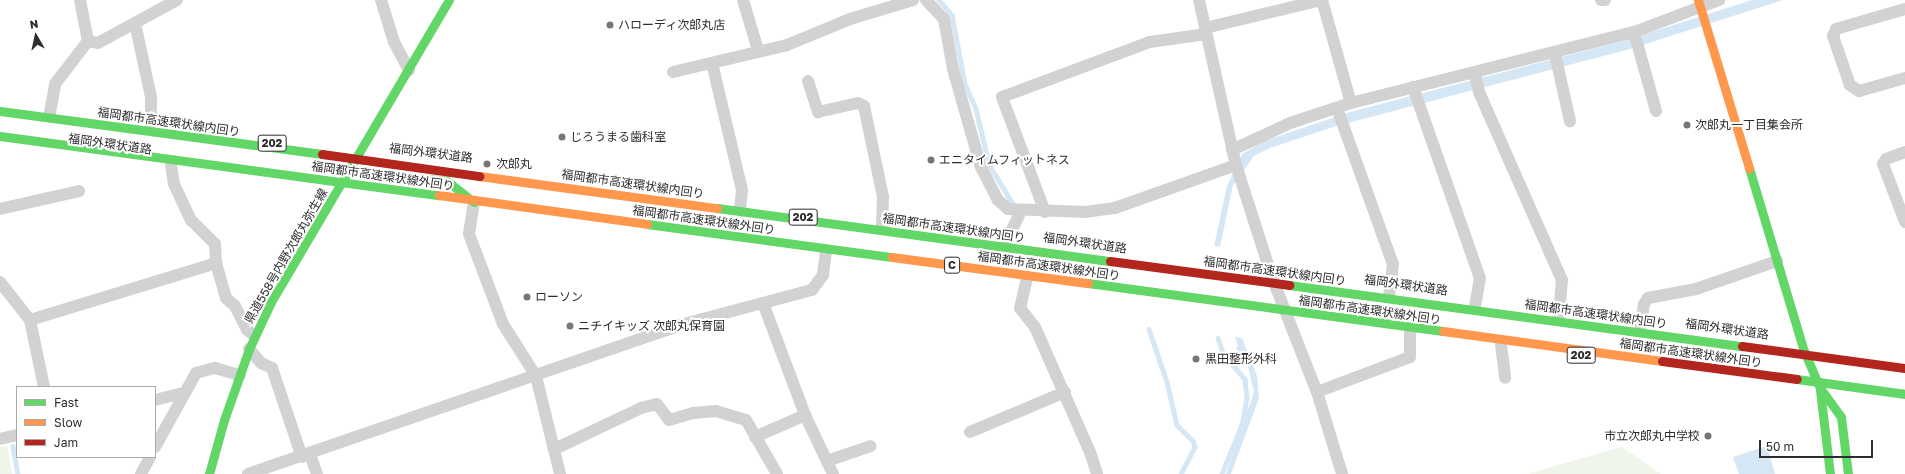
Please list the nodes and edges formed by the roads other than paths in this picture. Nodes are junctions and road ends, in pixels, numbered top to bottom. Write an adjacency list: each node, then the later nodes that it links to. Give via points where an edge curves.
1 (80, 0): 18 (street)
2 (177, 0): 15 (street)
3 (381, 0): 22 (street, via 394,42)
4 (449, 0): 22 (main road, 県道558号内野次郎丸弥生線)
5 (743, 0): 19 (street)
6 (913, 0): 19 (street, via 850,19 787,45)
7 (926, 0): 51 (street, via 944,19 953,69 981,167 998,200 1008,209)
8 (1199, 0): 16 (street)
9 (1322, 0): 16 (street); 28 (street)
10 (1601, 0): 11 (street)
11 (1605, 0)
12 (1719, 0): 13 (street)
13 (1699, 3): 17 (street); 57 (main road)
14 (1905, 9): 25 (street, via 1836,29 1833,36 1850,85 1859,90)
15 (135, 23): 18 (street, via 98,43); 35 (street, via 151,97)
16 (1206, 31): 39 (street); 52 (street, via 1150,42 1002,97)
17 (1634, 32): 20 (street); 32 (street)
18 (88, 40): 33 (street, via 55,84)
19 (758, 50): 21 (street)
20 (1555, 54): 24 (street); 34 (street)
21 (712, 63): 23 (street); 50 (street, via 742,190)
22 (409, 70): 41 (main road, 県道558号内野次郎丸弥生線)
23 (673, 72)
24 (1475, 74): 27 (street); 66 (street, via 1479,92 1562,280)
25 (1905, 78)
26 (808, 81): 54 (street, via 818,112 858,103 864,106 883,197)
27 (1413, 87): 28 (street); 64 (street, via 1480,278)
28 (1350, 103): 30 (street)
29 (0, 106): 33 (main road, 福岡外環状道路 / 202)
30 (1338, 110): 39 (street, via 1259,136); 62 (street, via 1393,264)
31 (0, 111): 74 (main road, 福岡都市高速環状線内回り / C, bridge)
32 (1656, 111)
33 (50, 113): 35 (main road, 福岡外環状道路 / 202)
34 (1570, 120)
35 (151, 126): 36 (main road, 福岡外環状道路 / 202)
36 (185, 132): 41 (main road, 福岡外環状道路 / 202); 46 (main road, via 213,144 317,158 334,170)
37 (0, 136): 83 (main road, 福岡都市高速環状線外回り / C, bridge)
38 (0, 140): 42 (main road, 福岡外環状道路 / 202)
39 (1232, 150): 43 (street)
40 (1905, 152): 53 (street, via 1886,159 1883,164)
41 (358, 155): 44 (main road, via 366,166); 46 (main road, 県道558号内野次郎丸弥生線); 50 (main road, 福岡外環状道路 / 202)
42 (171, 165): 46 (main road, 福岡外環状道路 / 202); 58 (street, via 174,184 191,220 215,244)
43 (1236, 165): 52 (street, via 1115,208 1085,212); 60 (street)
44 (382, 173)
45 (411, 177): 48 (main road, via 447,181)
46 (338, 188): 48 (main road, 福岡外環状道路 / 202); 70 (main road, 県道558号内野次郎丸弥生線, via 270,302)
47 (79, 190): 49 (street)
48 (474, 202): 56 (main road, 福岡外環状道路 / 202); 76 (street, via 469,234 503,324)
49 (0, 208)
50 (740, 208): 54 (main road, 福岡外環状道路 / 202)
51 (1021, 211): 52 (street); 55 (street)
52 (1045, 212)
53 (1905, 222)
54 (882, 228): 55 (main road, 福岡外環状道路 / 202)
55 (1005, 244): 60 (main road, 福岡外環状道路 / 202)
56 (826, 250): 59 (main road, 福岡外環状道路 / 202); 63 (street, via 823,275 812,290)
57 (1777, 261): 68 (street, via 1696,289 1648,298 1644,304); 73 (main road)
58 (216, 263): 67 (street); 70 (street, via 226,298 235,306 247,330)
59 (1027, 278): 65 (main road, 福岡外環状道路 / 202); 80 (street, via 1020,308 1035,327)
60 (1273, 280): 62 (main road, 福岡外環状道路 / 202); 65 (street)
61 (0, 282): 67 (street)
62 (1389, 295): 64 (main road, 福岡外環状道路 / 202)
63 (763, 303): 76 (street, via 680,325); 86 (street)
64 (1475, 307): 66 (main road, 福岡外環状道路 / 202)
65 (1288, 314): 69 (main road, 福岡外環状道路 / 202); 81 (street)
66 (1559, 317): 68 (main road, 福岡外環状道路 / 202)
67 (30, 320): 78 (street)
68 (1640, 329): 73 (main road, 福岡外環状道路 / 202)
69 (1410, 330): 71 (main road, 福岡外環状道路 / 202); 81 (street, via 1410,358)
70 (254, 336): 72 (main road, 県道558号内野次郎丸弥生線)
71 (1501, 344): 77 (street); 79 (main road, 福岡外環状道路 / 202)
72 (249, 349): 75 (main road, 県道558号内野次郎丸弥生線); 94 (street, via 261,363 272,368)
73 (1804, 351): 74 (main road, 福岡外環状道路 / 202); 79 (main road)
74 (1905, 367)
75 (240, 375): 82 (street, via 215,368 196,373); 98 (main road, 県道558号内野次郎丸弥生線)
76 (536, 376): 93 (street); 94 (street, via 440,406)
77 (1505, 378)
78 (44, 386)
79 (1820, 388): 84 (main road, 福岡外環状道路 / 202); 106 (main road); 107 (main road, via 1841,417)
80 (1065, 392): 87 (street); 104 (street)
81 (1317, 392): 105 (street)
82 (183, 393): 85 (street); 91 (street)
83 (1905, 394)
84 (1905, 398)
85 (156, 400)
86 (805, 415): 89 (street); 96 (street)
87 (970, 432)
88 (16, 435): 90 (street)
89 (755, 437): 93 (street, via 746,420 716,411 694,413 669,420 657,404 641,408 561,446); 102 (street)
90 (0, 439)
91 (156, 445)
92 (871, 446): 96 (street)
93 (553, 447): 101 (street)
94 (306, 456): 99 (street); 100 (street)
95 (149, 458): 97 (street)
96 (827, 461): 103 (street)
97 (141, 474)
98 (209, 474)
99 (248, 474)
100 (317, 474)
101 (560, 474)
102 (776, 474)
103 (834, 474)
104 (1097, 474)
105 (1342, 474)
106 (1830, 474)
107 (1848, 474)

